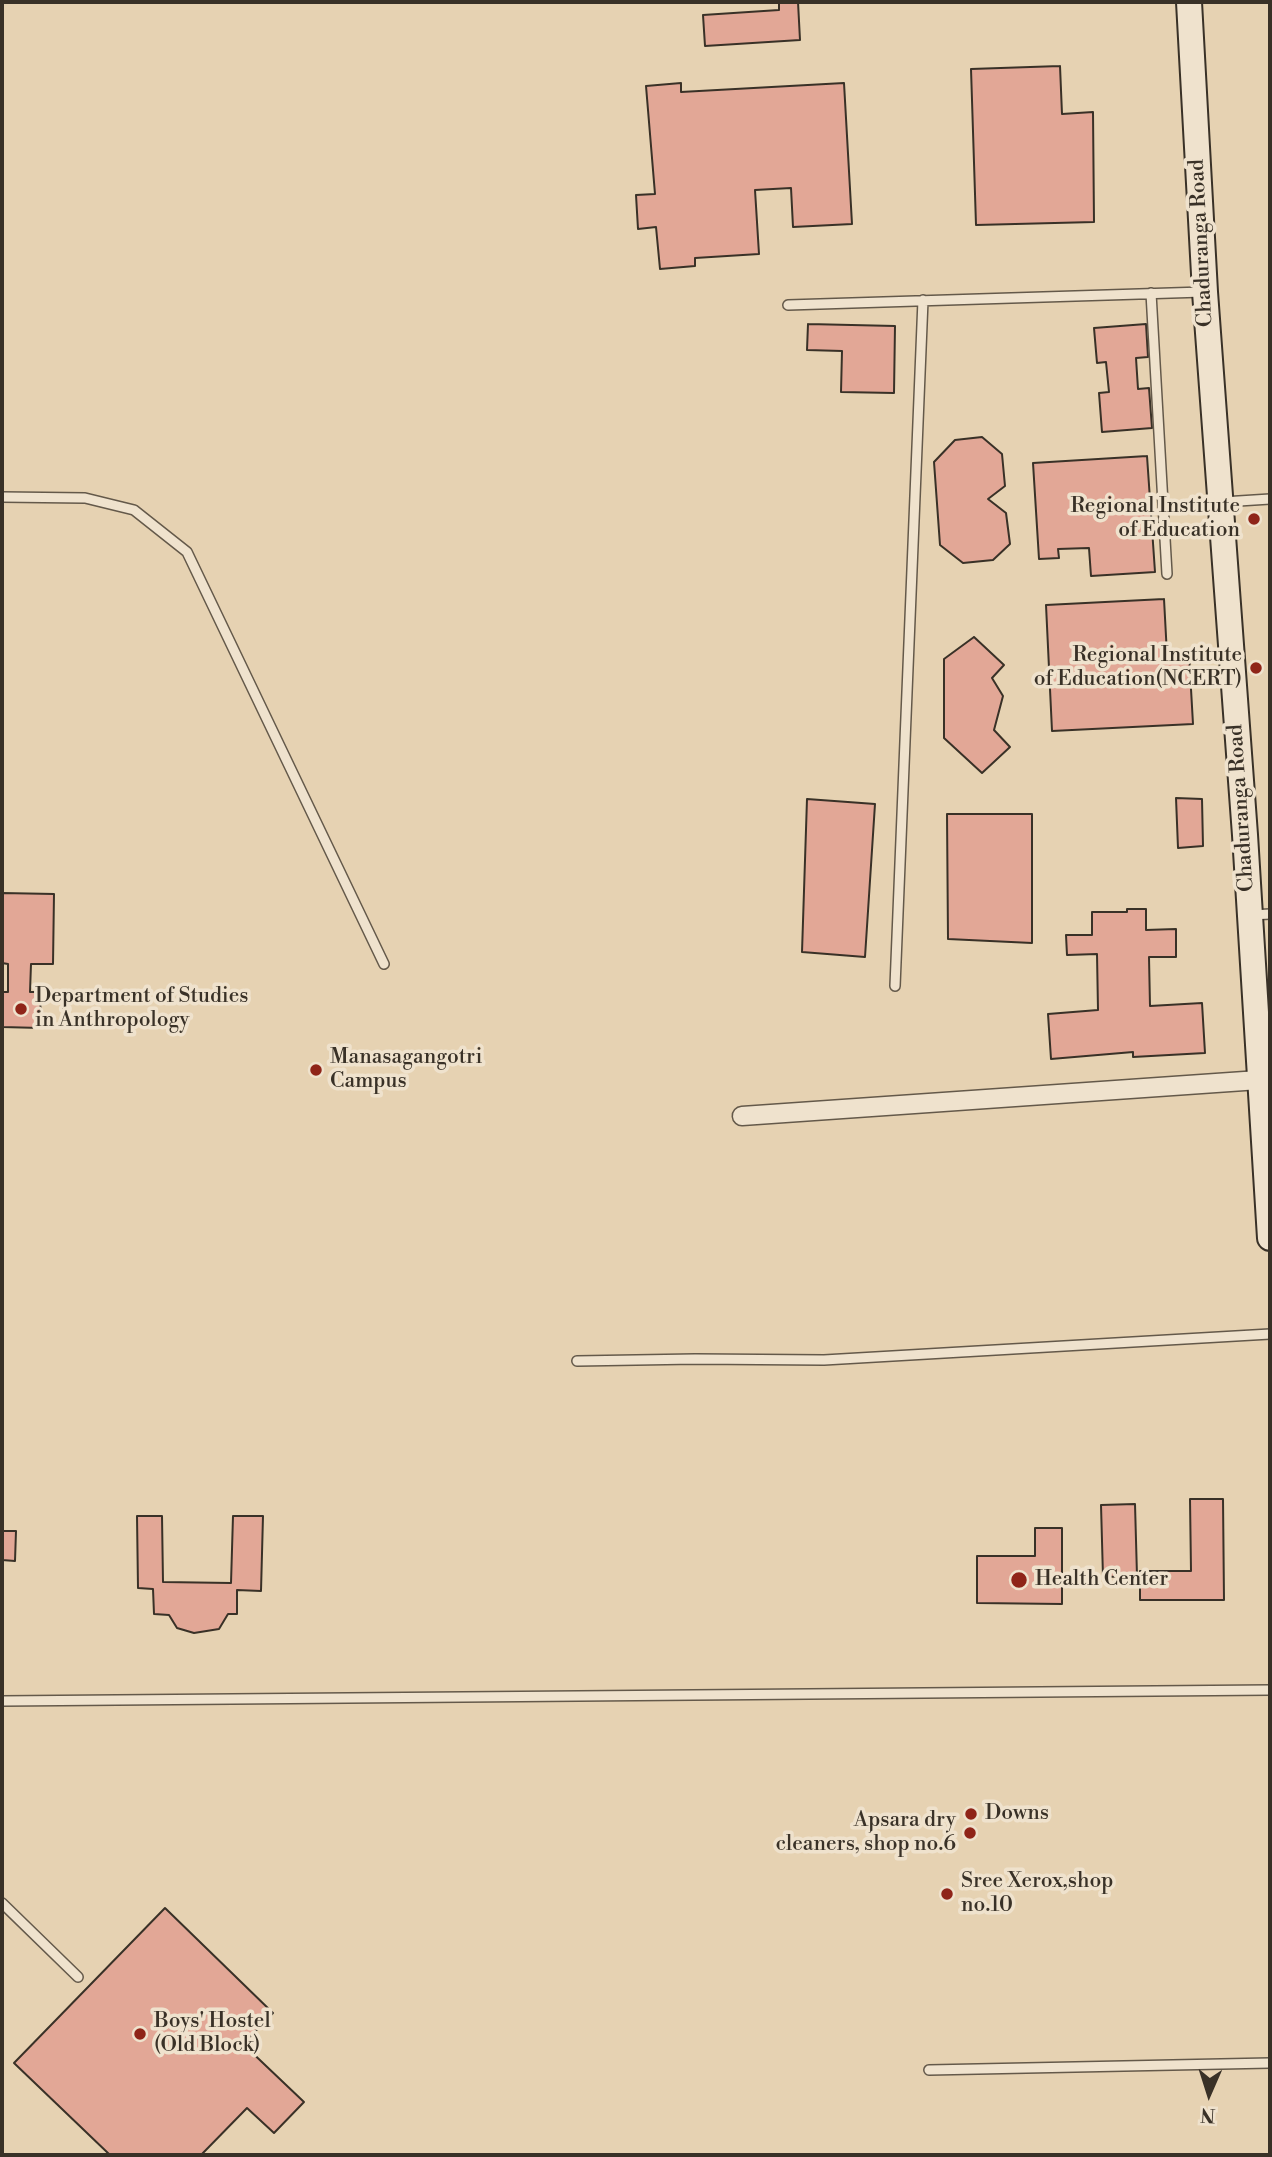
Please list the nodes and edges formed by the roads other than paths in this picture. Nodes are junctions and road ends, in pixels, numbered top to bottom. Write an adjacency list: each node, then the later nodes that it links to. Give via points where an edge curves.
1 (1189, 2): 2 (street, Chaduranga Road)
2 (1205, 292): 3 (lane); 8 (street, Chaduranga Road)
3 (1151, 293): 4 (lane); 9 (lane)
4 (923, 300): 5 (lane); 12 (lane)
5 (788, 305)
6 (2, 497): 11 (lane, via 85,498 134,510 187,552)
7 (1270, 499): 8 (lane)
8 (1221, 503): 10 (street, Chaduranga Road)
9 (1167, 574)
10 (1260, 915): 13 (street, Chaduranga Road)
11 (384, 964)
12 (895, 986)
13 (1263, 1088): 14 (street); 15 (street, Chaduranga Road)
14 (742, 1116)
15 (1270, 1238)
16 (1270, 1334): 17 (lane, via 824,1360)
17 (577, 1361)
18 (1270, 1690): 19 (lane)
19 (2, 1701)
20 (2, 1903): 21 (lane)
21 (78, 1976)
22 (1270, 2063): 23 (lane)
23 (929, 2070)

